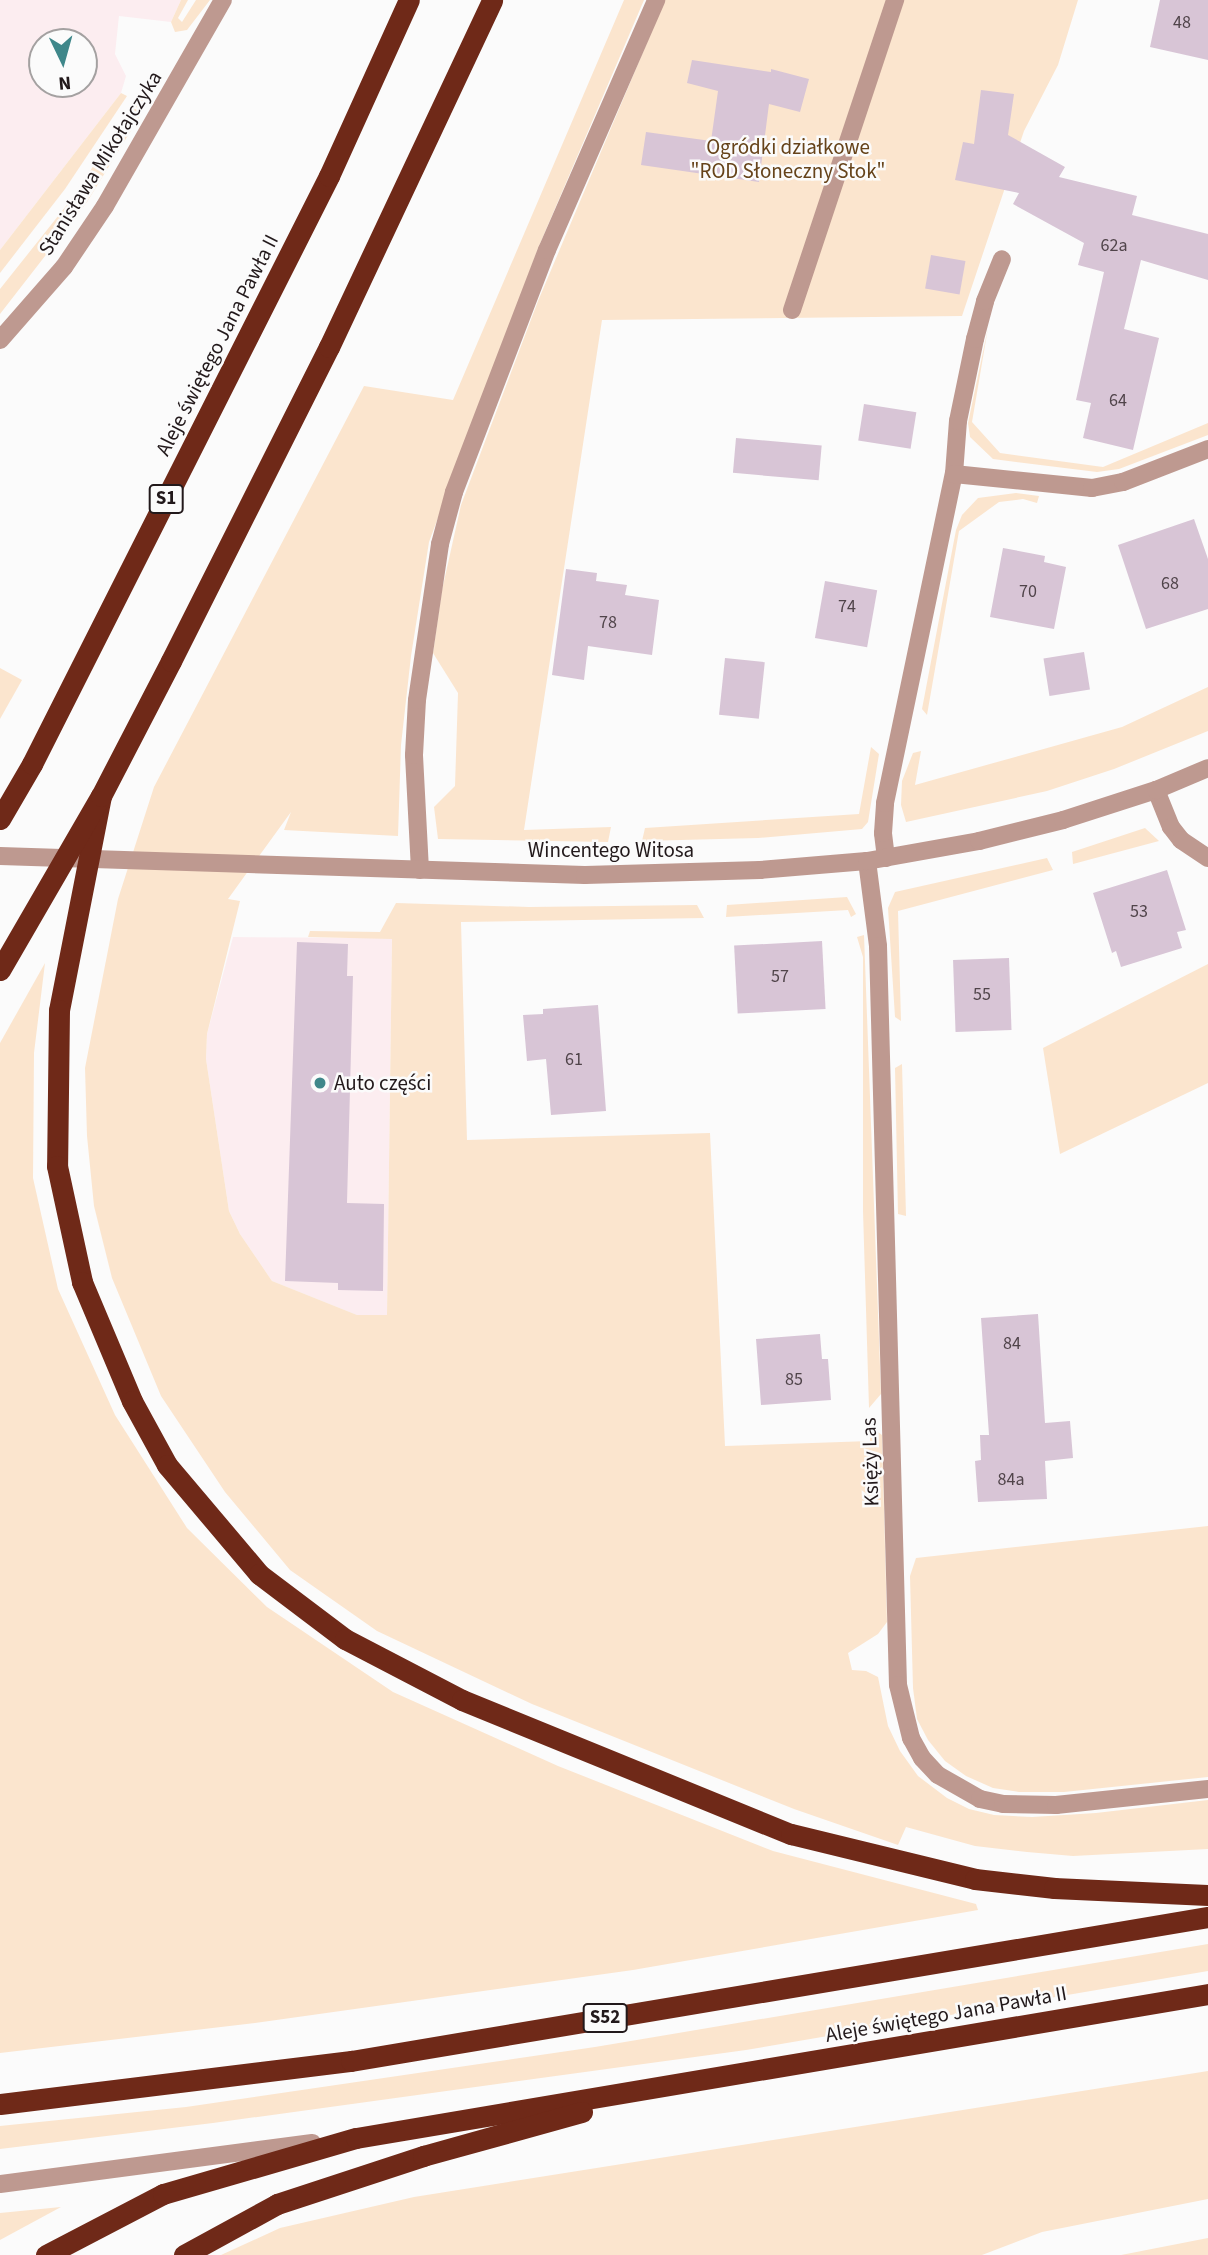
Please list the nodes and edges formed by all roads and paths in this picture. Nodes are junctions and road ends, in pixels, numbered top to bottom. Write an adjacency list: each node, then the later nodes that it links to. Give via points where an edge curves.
1 (223, 0): 8 (street, Stanisława Mikołajczyka, via 105,206 64,267)
2 (409, 0): 14 (highway, Aleje świętego Jana Pawła II / S1, via 329,176)
3 (492, 0): 13 (highway, via 329,347)
4 (656, 0): 19 (street, via 547,250 454,492 440,544 417,700 414,755)
5 (895, 0): 7 (street)
6 (1002, 259): 10 (street, via 975,339 958,421)
7 (792, 310)
8 (0, 340)
9 (1208, 449): 10 (street, via 1123,482 1092,488)
10 (954, 474): 16 (street, via 885,803)
11 (1208, 768): 12 (street, Wincentego Witosa)
12 (1156, 789): 16 (street, Wincentego Witosa, via 1063,820); 17 (street, via 1171,827 1181,840)
13 (101, 796): 20 (highway); 22 (highway, via 59,1010 57,1167 82,1282 132,1401 167,1465 259,1574 345,1639 462,1700 791,1833 975,1879 1054,1888)
14 (0, 819)
15 (0, 856): 19 (street, Wincentego Witosa)
16 (887, 858): 18 (street, Wincentego Witosa)
17 (1208, 858)
18 (867, 861): 19 (street, Wincentego Witosa, via 659,875); 21 (street, Księży Las, via 878,946 898,1685 911,1738 938,1775 980,1799 1003,1804 1056,1805)
19 (420, 870)
20 (0, 970)
21 (1208, 1789)
22 (1208, 1895)
23 (1208, 1917): 26 (highway, S52, via 351,2061)
24 (1208, 1994): 25 (highway, Aleje świętego Jana Pawła II)
25 (693, 2082): 27 (highway); 30 (highway, via 423,2156 276,2204)
26 (0, 2104)
27 (356, 2138): 28 (street); 29 (highway, via 163,2194)
28 (0, 2183)
29 (46, 2255)
30 (184, 2255)

